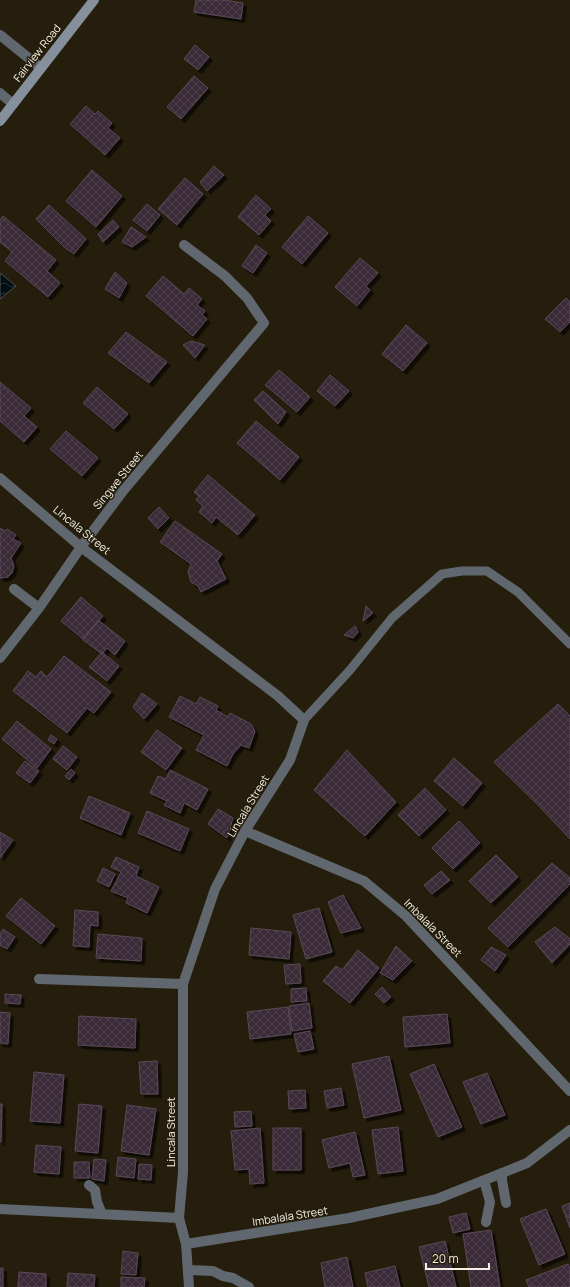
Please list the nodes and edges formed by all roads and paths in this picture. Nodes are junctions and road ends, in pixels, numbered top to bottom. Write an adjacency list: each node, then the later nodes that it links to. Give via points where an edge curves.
1 (94, 0): 3 (main road, Fairview Road)
2 (0, 35): 3 (street)
3 (41, 68): 5 (main road, Fairview Road)
4 (0, 93): 5 (street)
5 (13, 104): 6 (main road, Fairview Road)
6 (0, 121)
7 (184, 246): 9 (street, Singwe Street, via 225,276 247,298 264,323 123,491)
8 (0, 478): 9 (street, Lincala Street)
9 (81, 547): 11 (street, Singwe Street); 14 (street, Lincala Street, via 278,696)
10 (14, 589): 11 (street)
11 (39, 608): 13 (street, Singwe Street)
12 (570, 644): 14 (lane, via 518,592 487,571 442,574 392,618 350,670)
13 (0, 658)
14 (304, 720): 15 (street, Lincala Street, via 290,760)
15 (245, 831): 17 (street, Lincala Street, via 215,889); 18 (street, Imbalala Street, via 364,881 406,916)
16 (39, 978): 17 (street)
17 (183, 984): 26 (street, Lincala Street, via 183,1172)
18 (570, 1091)
19 (570, 1130): 20 (street, Imbalala Street, via 527,1163)
20 (502, 1173): 21 (street, Imbalala Street); 23 (street)
21 (484, 1180): 27 (street, via 490,1202); 28 (street, Imbalala Street, via 437,1199 363,1215)
22 (89, 1185): 25 (street, via 95,1190)
23 (506, 1203)
24 (0, 1209): 25 (street)
25 (102, 1214): 26 (street)
26 (179, 1218): 28 (street, Lincala Street)
27 (486, 1222)
28 (186, 1244): 29 (street, Lincala Street)
29 (188, 1270): 30 (street, Lincala Street); 31 (street, via 214,1271)
30 (190, 1287)
31 (249, 1287)

